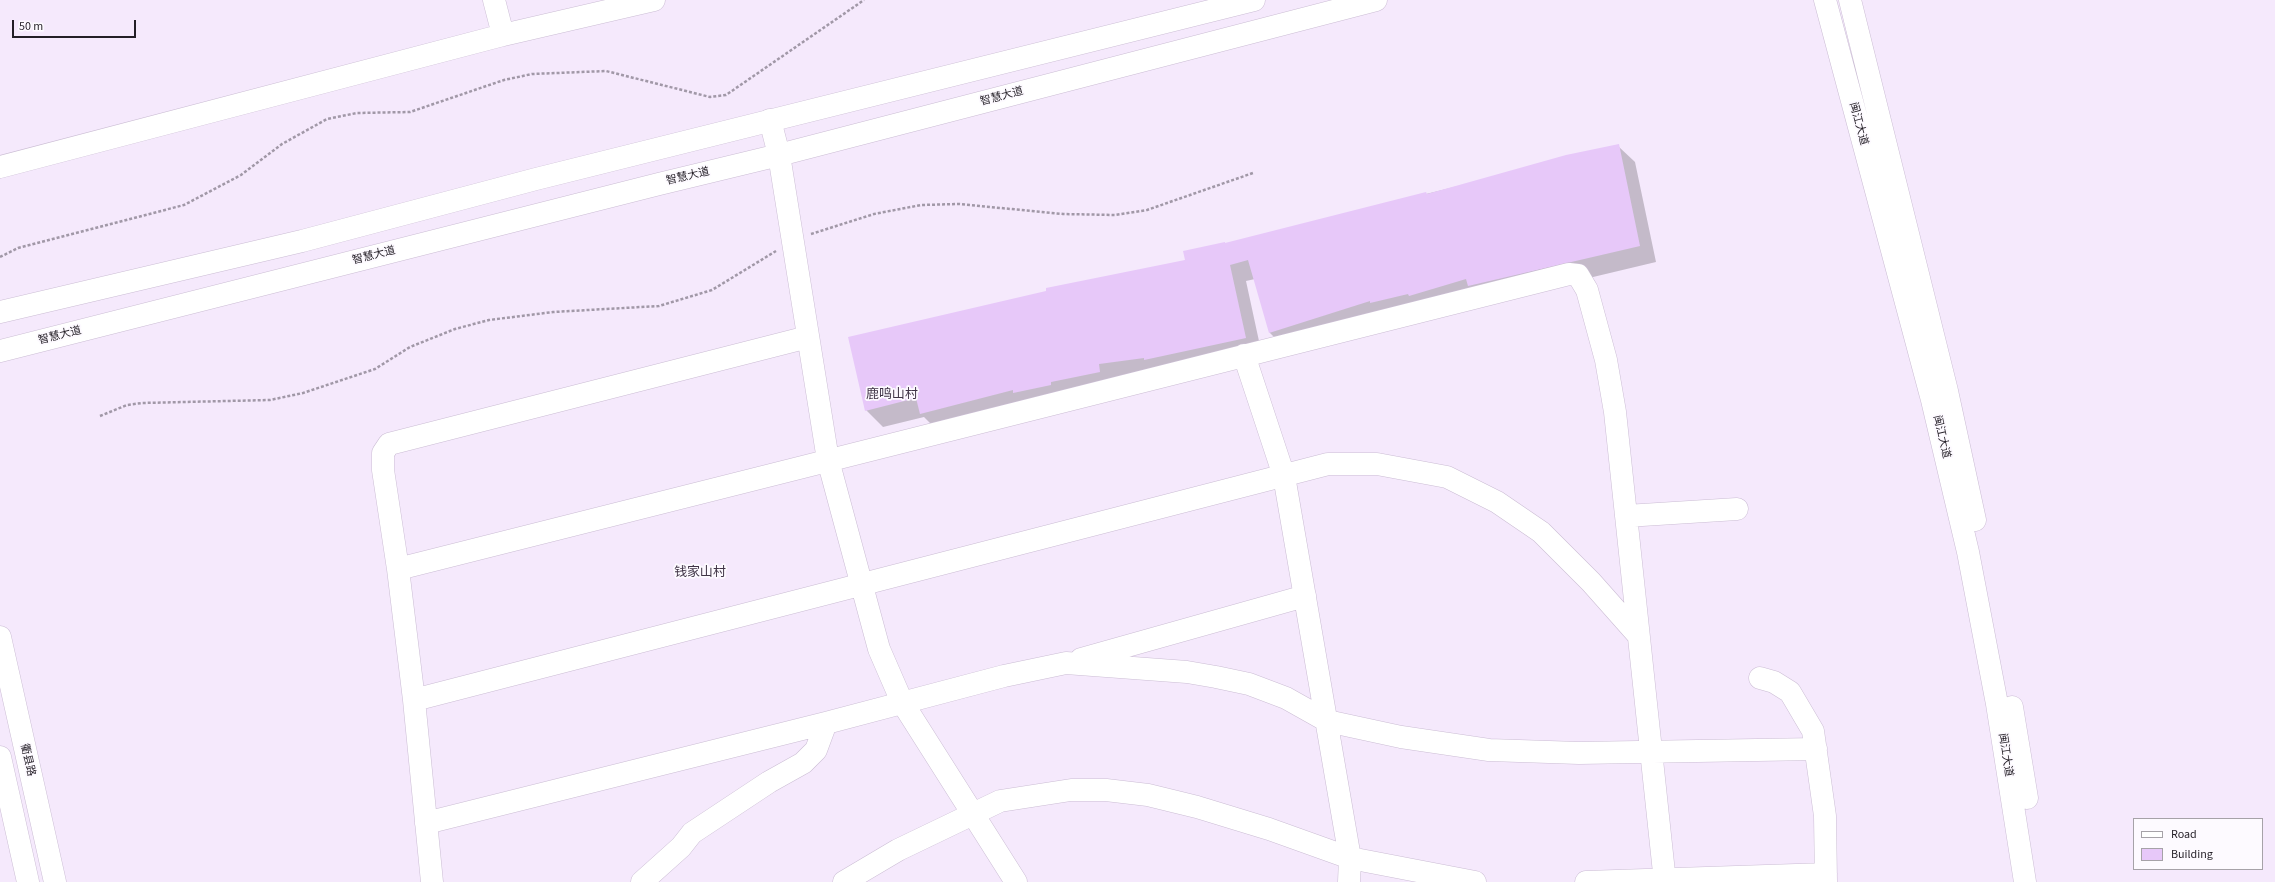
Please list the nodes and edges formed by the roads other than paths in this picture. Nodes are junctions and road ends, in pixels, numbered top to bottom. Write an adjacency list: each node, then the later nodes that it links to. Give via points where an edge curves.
1 (494, 0): 7 (street)
2 (654, 0): 7 (street)
3 (1254, 0): 8 (street)
4 (1376, 0): 9 (street, 智慧大道)
5 (1825, 0): 47 (street, 闽江大道, via 1932,400 1968,552 1997,704)
6 (1850, 0): 48 (street, 闽江大道, via 1963,462 2021,752)
7 (503, 35): 10 (street)
8 (770, 120): 9 (street); 11 (street, via 294,242)
9 (779, 155): 12 (street); 13 (street, 智慧大道)
10 (0, 167)
11 (0, 312)
12 (808, 337): 15 (street); 19 (street, via 389,444 383,453 383,470)
13 (0, 351)
14 (1244, 355): 15 (street); 16 (street); 18 (street, via 1569,274 1578,275 1582,280 1606,360 1615,412)
15 (828, 460): 19 (street); 20 (street)
16 (1284, 476): 20 (street); 21 (street); 22 (street, via 1328,464 1377,464 1447,477 1497,502 1541,532 1591,582)
17 (1737, 509): 18 (street)
18 (1626, 516): 22 (street)
19 (398, 569): 26 (street)
20 (862, 585): 26 (street); 27 (street, via 879,649)
21 (1305, 596): 24 (street); 28 (street)
22 (1638, 635): 31 (street)
23 (0, 638): 39 (street, 衢县路)
24 (1066, 663): 27 (street); 28 (street, via 1180,671 1249,684 1286,698)
25 (1760, 678): 30 (street, via 1774,682 1790,692 1813,731)
26 (414, 700): 34 (street)
27 (902, 702): 29 (street); 33 (street)
28 (1327, 721): 31 (street, via 1401,737 1489,750 1538,753); 35 (street)
29 (826, 723): 34 (street); 41 (street, via 816,750 803,763 769,782 692,833 681,847)
30 (1816, 749): 31 (street); 36 (street, via 1825,816)
31 (1650, 751): 37 (street)
32 (0, 757): 38 (street)
33 (972, 815): 35 (street, via 1000,801 1029,795 1071,790 1127,792 1197,807); 42 (street, via 898,850); 43 (street)
34 (426, 823): 40 (street)
35 (1350, 858): 44 (street); 45 (street)
36 (1826, 878): 37 (street)
37 (1664, 880): 46 (street)
38 (28, 882)
39 (55, 882)
40 (432, 882)
41 (642, 882)
42 (844, 882)
43 (1016, 882)
44 (1350, 882)
45 (1475, 882)
46 (1586, 882)
47 (2025, 882)
48 (2039, 882)

